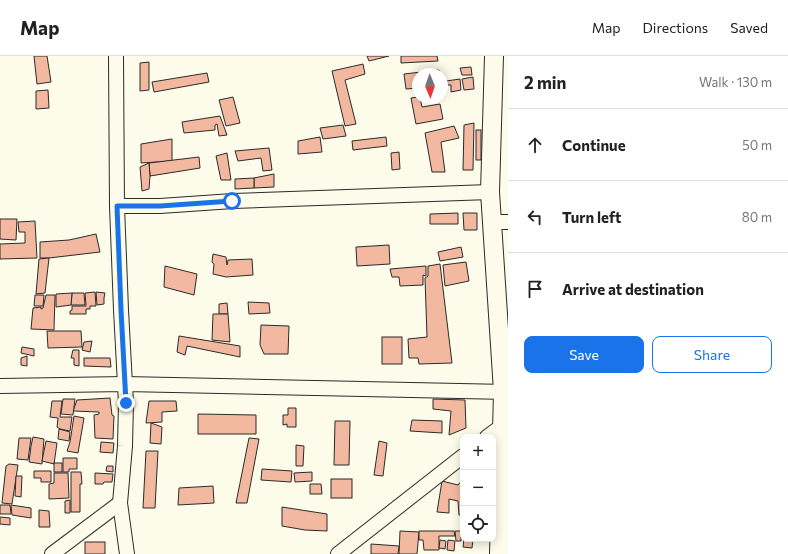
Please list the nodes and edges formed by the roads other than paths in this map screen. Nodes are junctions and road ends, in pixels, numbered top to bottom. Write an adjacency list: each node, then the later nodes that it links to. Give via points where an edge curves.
1 (116, 56): 4 (street)
2 (494, 56): 3 (street)
3 (490, 192): 4 (street); 5 (street)
4 (117, 206): 6 (street)
5 (500, 222): 8 (street)
6 (125, 384): 7 (street); 8 (street); 12 (street, via 125,446)
7 (0, 386)
8 (506, 392): 9 (street)
9 (502, 426): 10 (street); 16 (street)
10 (491, 434)
11 (460, 458): 15 (street)
12 (120, 503): 13 (street); 14 (street)
13 (52, 554)
14 (127, 554)
15 (338, 554)
16 (499, 554)

